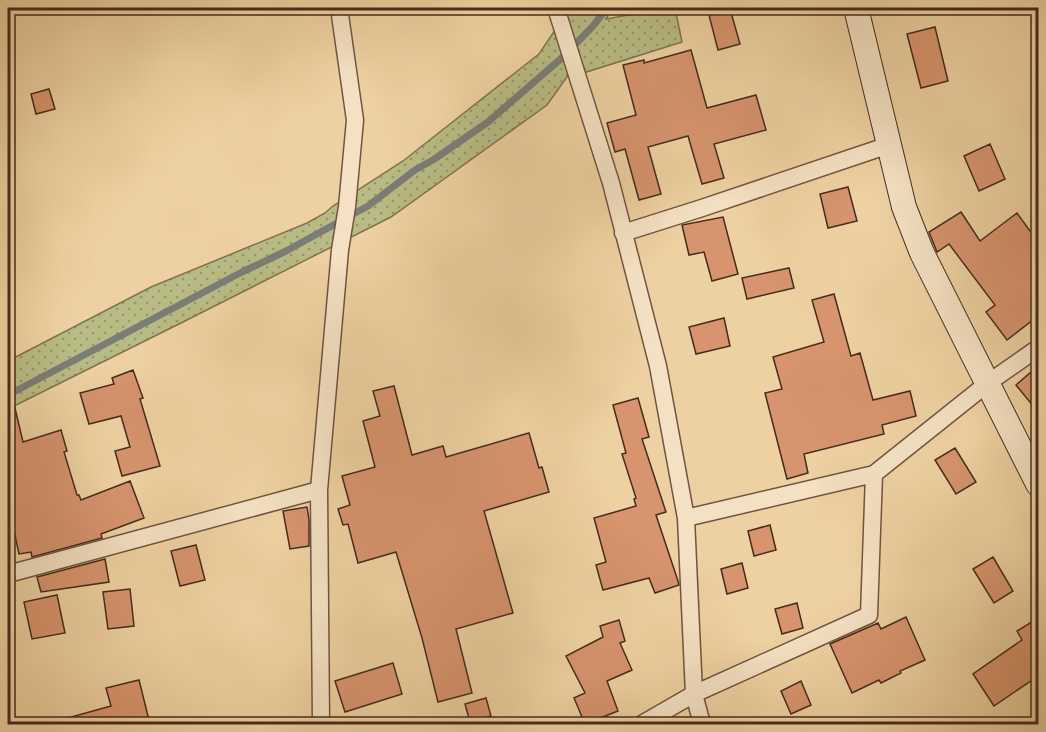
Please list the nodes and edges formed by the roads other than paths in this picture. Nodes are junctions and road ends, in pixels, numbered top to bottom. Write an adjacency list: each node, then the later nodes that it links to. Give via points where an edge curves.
1 (339, 8): 10 (street, via 355,120)
2 (556, 8): 5 (street)
3 (856, 8): 4 (street)
4 (889, 145): 5 (street); 7 (street, via 904,207 922,253)
5 (623, 233): 11 (street, via 658,366)
6 (1038, 348): 7 (street)
7 (988, 383): 8 (street); 9 (street)
8 (874, 474): 11 (street); 13 (street, via 869,615)
9 (1038, 484)
10 (319, 490): 12 (street); 14 (street)
11 (686, 518): 13 (street)
12 (8, 574)
13 (694, 694): 15 (street); 16 (street)
14 (321, 724)
15 (642, 724)
16 (702, 724)

